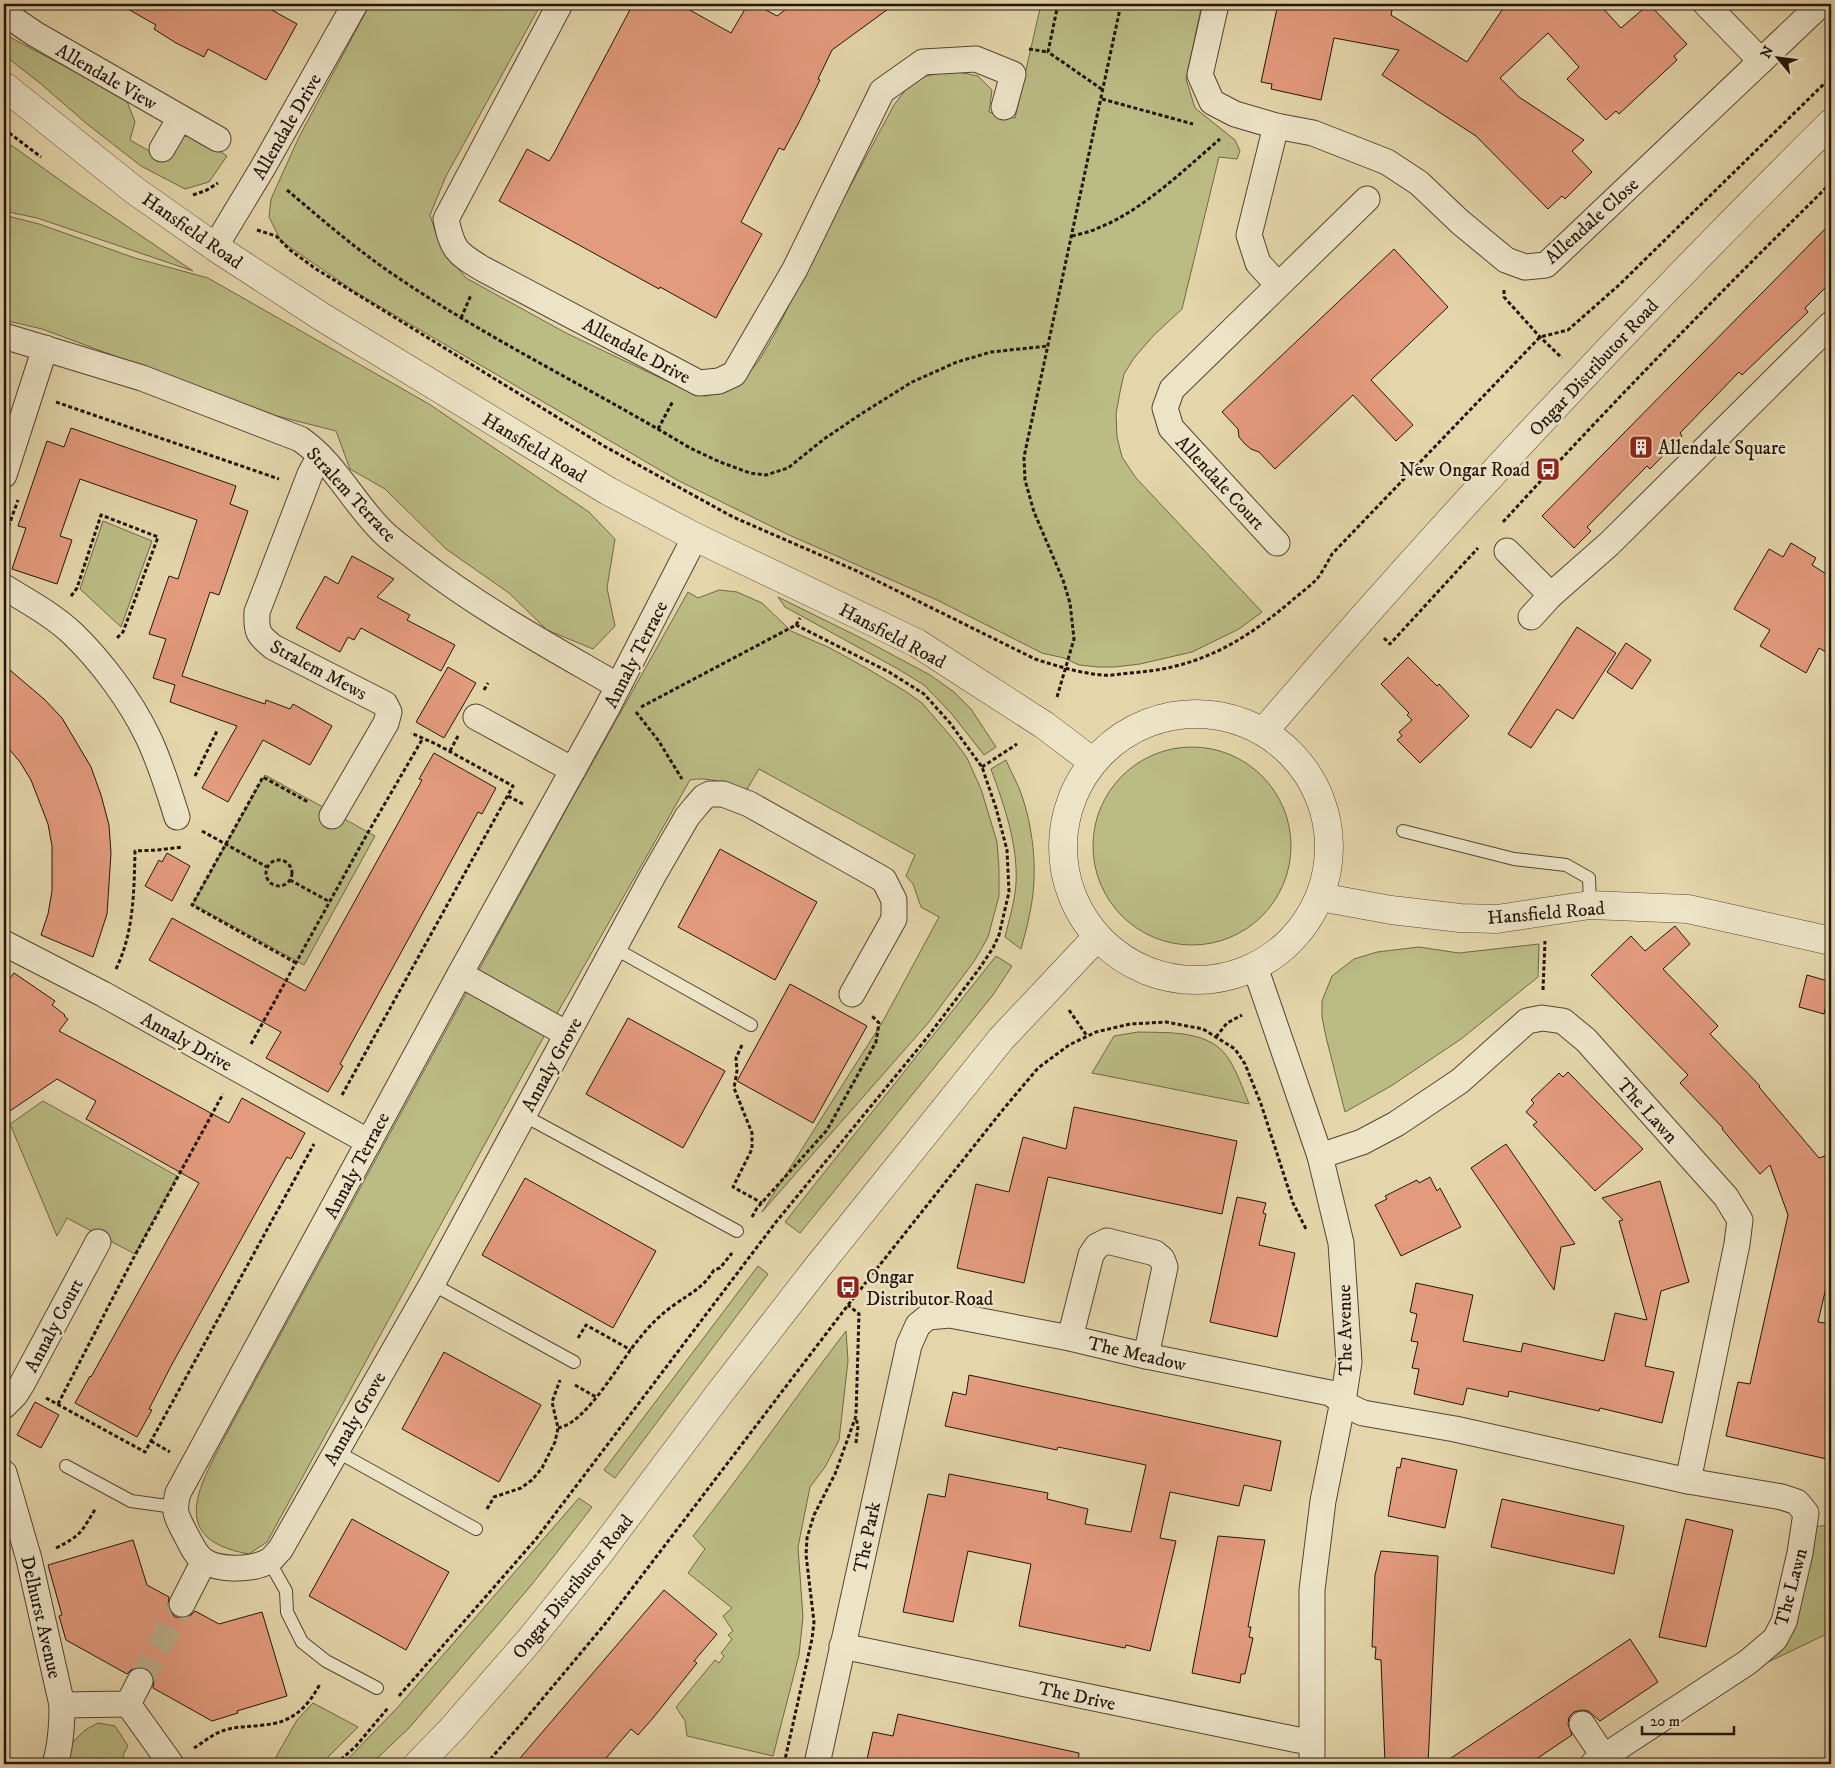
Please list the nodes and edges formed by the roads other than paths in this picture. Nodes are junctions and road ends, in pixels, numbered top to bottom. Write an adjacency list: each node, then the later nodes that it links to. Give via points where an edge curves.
1 (5, 4): 10 (street, Allendale View, via 14,19 35,34)
2 (355, 4): 16 (street, Allendale Drive)
3 (560, 4): 9 (street, Allendale Drive, via 446,219 450,241 464,258 699,383 719,381 734,374 795,269 882,91 923,62 976,59 1013,74)
4 (1216, 4): 12 (street, Allendale Close, via 1200,75 1212,102 1235,114)
5 (1706, 4): 7 (street)
6 (1821, 4): 7 (street, Allendale Close)
7 (1761, 61): 12 (street, Allendale Close, via 1546,265 1525,268 1506,260 1419,183 1387,162 1313,133)
8 (4, 86): 16 (street, Hansfield Road, via 134,190)
9 (1004, 107)
10 (180, 118): 13 (street, Allendale View); 14 (street)
11 (1831, 123): 31 (street, Ongar Distributor Road, via 1582,376 1361,617)
12 (1276, 126): 17 (street, via 1249,235 1258,263)
13 (218, 139)
14 (162, 149)
15 (1366, 199): 17 (street, Allendale Court)
16 (215, 247): 23 (street, Hansfield Road, via 498,426 608,491)
17 (1278, 285): 24 (street, Allendale Court, via 1172,389 1165,408 1171,428)
18 (1831, 324): 27 (street, via 1609,544)
19 (4, 336): 20 (street, Stralem Terrace)
20 (45, 348): 21 (street, Stralem Terrace, via 142,378 255,421 300,439); 22 (street)
21 (320, 456): 29 (street, Stralem Terrace, via 384,533 440,577 510,624); 34 (street, Stralem Mews, via 310,474 257,612 256,628 273,647 385,704 389,712 386,723)
22 (4, 474)
23 (695, 537): 29 (street, Annaly Terrace); 32 (street, Hansfield Road, via 917,643 1044,725)
24 (1277, 543)
25 (1496, 546): 27 (street)
26 (4, 587): 35 (street, via 72,634 96,659 147,734)
27 (1551, 596): 28 (street)
28 (1530, 617)
29 (618, 686): 33 (street, Annaly Terrace)
30 (476, 717): 33 (street)
31 (1264, 731): 32 (street, via 1219,715 1192,713 1165,717 1124,734); 37 (street, via 1289,750 1309,775 1320,797 1327,820 1329,859)
32 (1093, 762): 39 (street, via 1074,793 1065,822 1063,860 1069,888 1080,914)
33 (573, 770): 44 (street, Annaly Terrace)
34 (332, 816)
35 (177, 817)
36 (1404, 831): 38 (lane, via 1514,859 1566,865 1589,878)
37 (1320, 897): 38 (street, Hansfield Road, via 1460,918 1497,919); 43 (street, via 1292,939)
38 (1590, 905): 40 (street, Hansfield Road, via 1688,909)
39 (1097, 937): 43 (street, via 1130,963 1162,976 1214,979); 79 (street, Ongar Distributor Road, via 995,1047 816,1269 528,1642)
40 (1831, 941)
41 (4, 943): 49 (street, Annaly Drive, via 103,994)
42 (614, 948): 45 (street, Annaly Grove, via 687,817 704,797 723,794 749,804 884,880 894,900 894,919); 46 (lane); 47 (street, Annaly Grove)
43 (1255, 967): 50 (street, The Avenue)
44 (460, 974): 47 (street); 49 (street, Annaly Terrace)
45 (852, 994)
46 (751, 1025)
47 (567, 1034): 48 (street, Annaly Grove)
48 (523, 1115): 51 (lane); 53 (street, Annaly Grove)
49 (369, 1142): 64 (street, Annaly Terrace, via 178,1493)
50 (1320, 1156): 58 (street, The Avenue, via 1341,1243 1349,1362); 63 (street, The Lawn, via 1362,1142 1396,1124 1460,1081 1527,1021 1542,1018 1563,1021 1586,1040 1726,1197 1740,1220 1738,1244)
51 (737, 1231)
52 (98, 1242): 59 (street, Annaly Court, via 22,1384)
53 (432, 1284): 57 (lane); 60 (street, Annaly Grove)
54 (928, 1317): 55 (street, The Meadow, via 950,1315); 69 (street, The Park, via 918,1325 909,1345)
55 (1070, 1338): 56 (street, The Meadow); 56 (street, via 1091,1255 1097,1246 1107,1242 1156,1253 1166,1267)
56 (1146, 1356): 58 (street, The Meadow, via 1330,1393)
57 (570, 1360)
58 (1344, 1401): 63 (street, The Lawn, via 1363,1413 1455,1429); 75 (street, The Avenue, via 1323,1501 1312,1590)
59 (4, 1406)
60 (336, 1451): 65 (lane); 67 (street, Annaly Grove, via 280,1550)
61 (66, 1466): 64 (lane, via 131,1501)
62 (4, 1473): 73 (street, Delhurst Avenue, via 29,1559)
63 (1688, 1481): 76 (street, The Lawn, via 1782,1497 1797,1502 1806,1513 1784,1622 1775,1639 1748,1662)
64 (174, 1506): 66 (street, via 192,1546)
65 (476, 1529)
66 (204, 1561): 67 (street, via 232,1568 246,1568); 68 (street)
67 (269, 1561): 71 (lane, via 286,1591 287,1612 302,1642 331,1664)
68 (182, 1604)
69 (842, 1646): 75 (street, The Drive, via 1298,1740); 80 (street, The Park)
70 (140, 1681): 72 (street)
71 (377, 1688)
72 (128, 1704): 73 (street); 78 (street)
73 (62, 1705): 77 (street, Delhurst Avenue, via 61,1736)
74 (1582, 1724): 76 (street, The Lawn)
75 (1312, 1753)
76 (1599, 1761)
77 (55, 1764)
78 (171, 1764)
79 (418, 1764)
80 (817, 1764)

